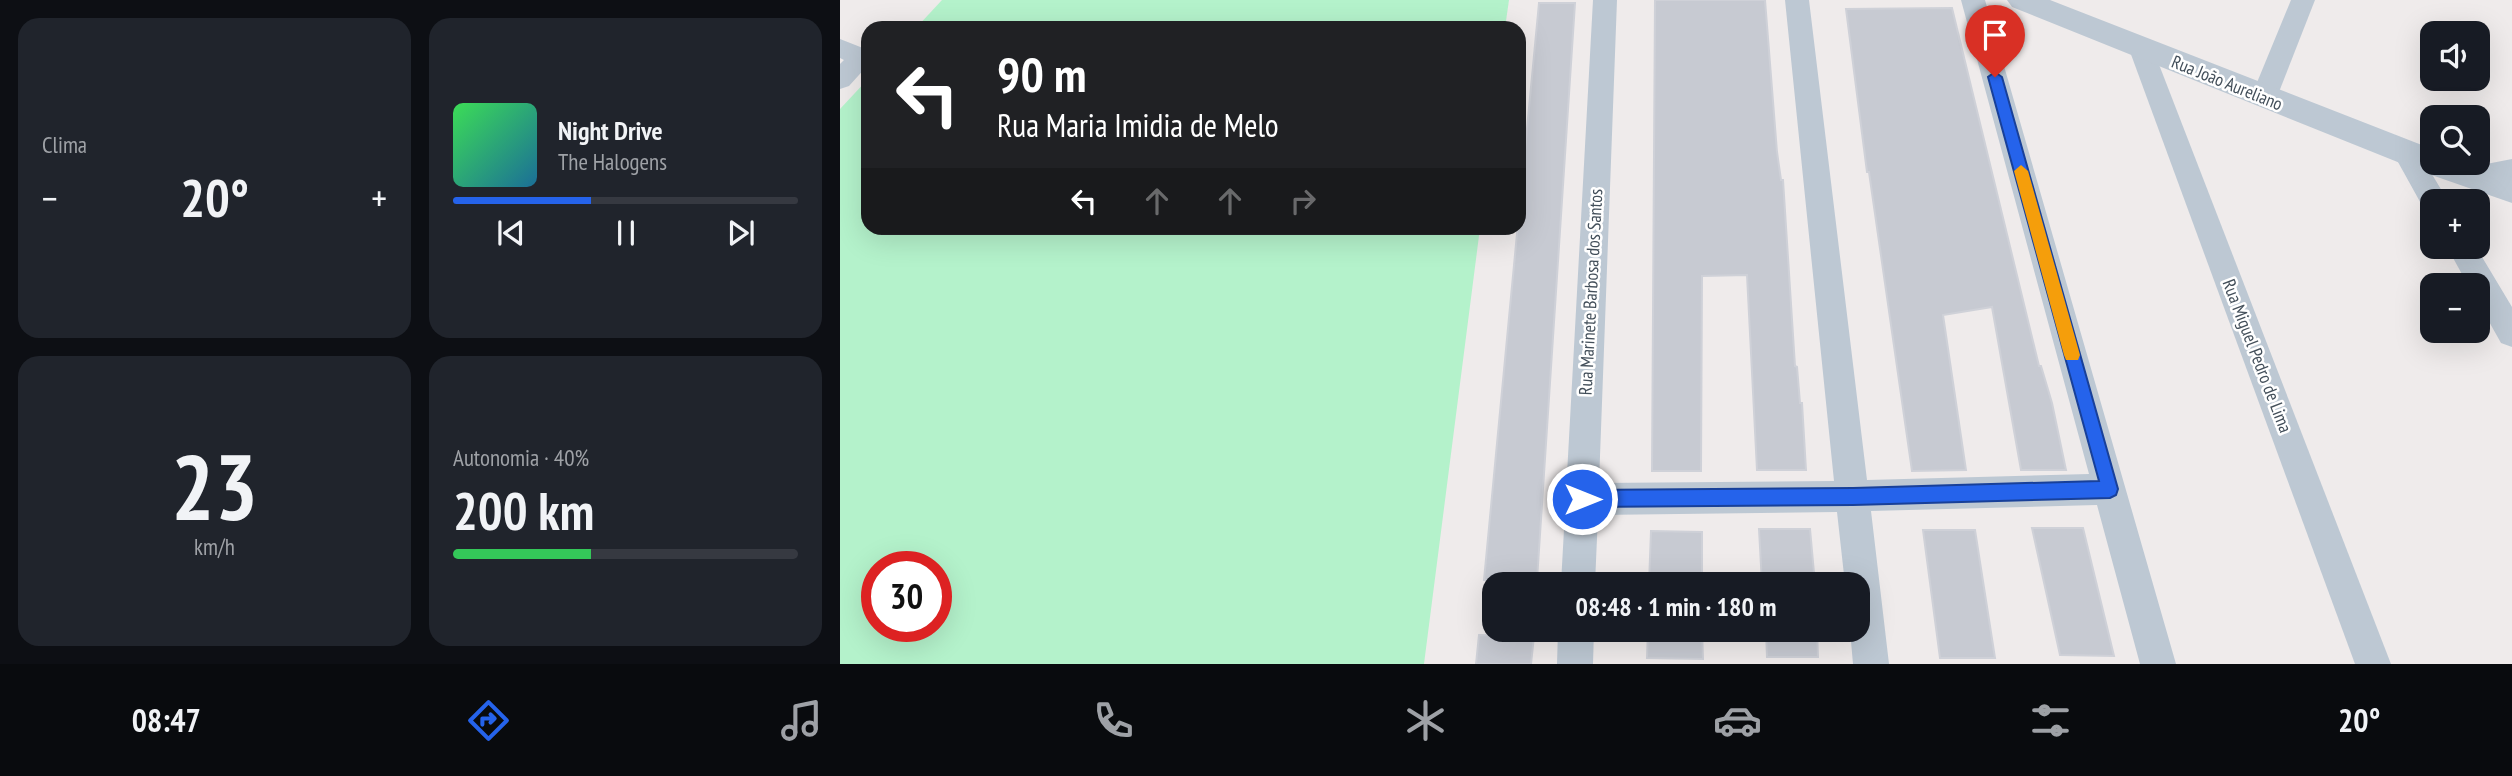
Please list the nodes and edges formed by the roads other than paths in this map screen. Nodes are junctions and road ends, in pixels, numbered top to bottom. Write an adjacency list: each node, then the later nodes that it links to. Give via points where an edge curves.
1 (1605, 0): 19 (street, Rua Marinete Barbosa dos Santos)
2 (1797, 0): 18 (street)
3 (1973, 0): 17 (street)
4 (2022, 0): 7 (street, Rua João Aureliano)
5 (2303, 0): 9 (street)
6 (840, 48): 8 (street, via 861,57)
7 (2141, 49): 9 (street, Rua João Aureliano); 25 (street, Rua Miguel Pedro de Lima)
8 (840, 80)
9 (2264, 97): 10 (street, Rua João Aureliano)
10 (2420, 157)
11 (2512, 169): 12 (street)
12 (2490, 173)
13 (2475, 175): 14 (street, Rua João Aureliano)
14 (2512, 190)
15 (2468, 259): 16 (street)
16 (2512, 334)
17 (2110, 489): 18 (street); 24 (street)
18 (1853, 496): 19 (street); 23 (street)
19 (1582, 499): 20 (street, Rua Marinete Barbosa dos Santos)
20 (1579, 572)
21 (1576, 642): 22 (street)
22 (1575, 664)
23 (1871, 664)
24 (2158, 664)
25 (2373, 664)

